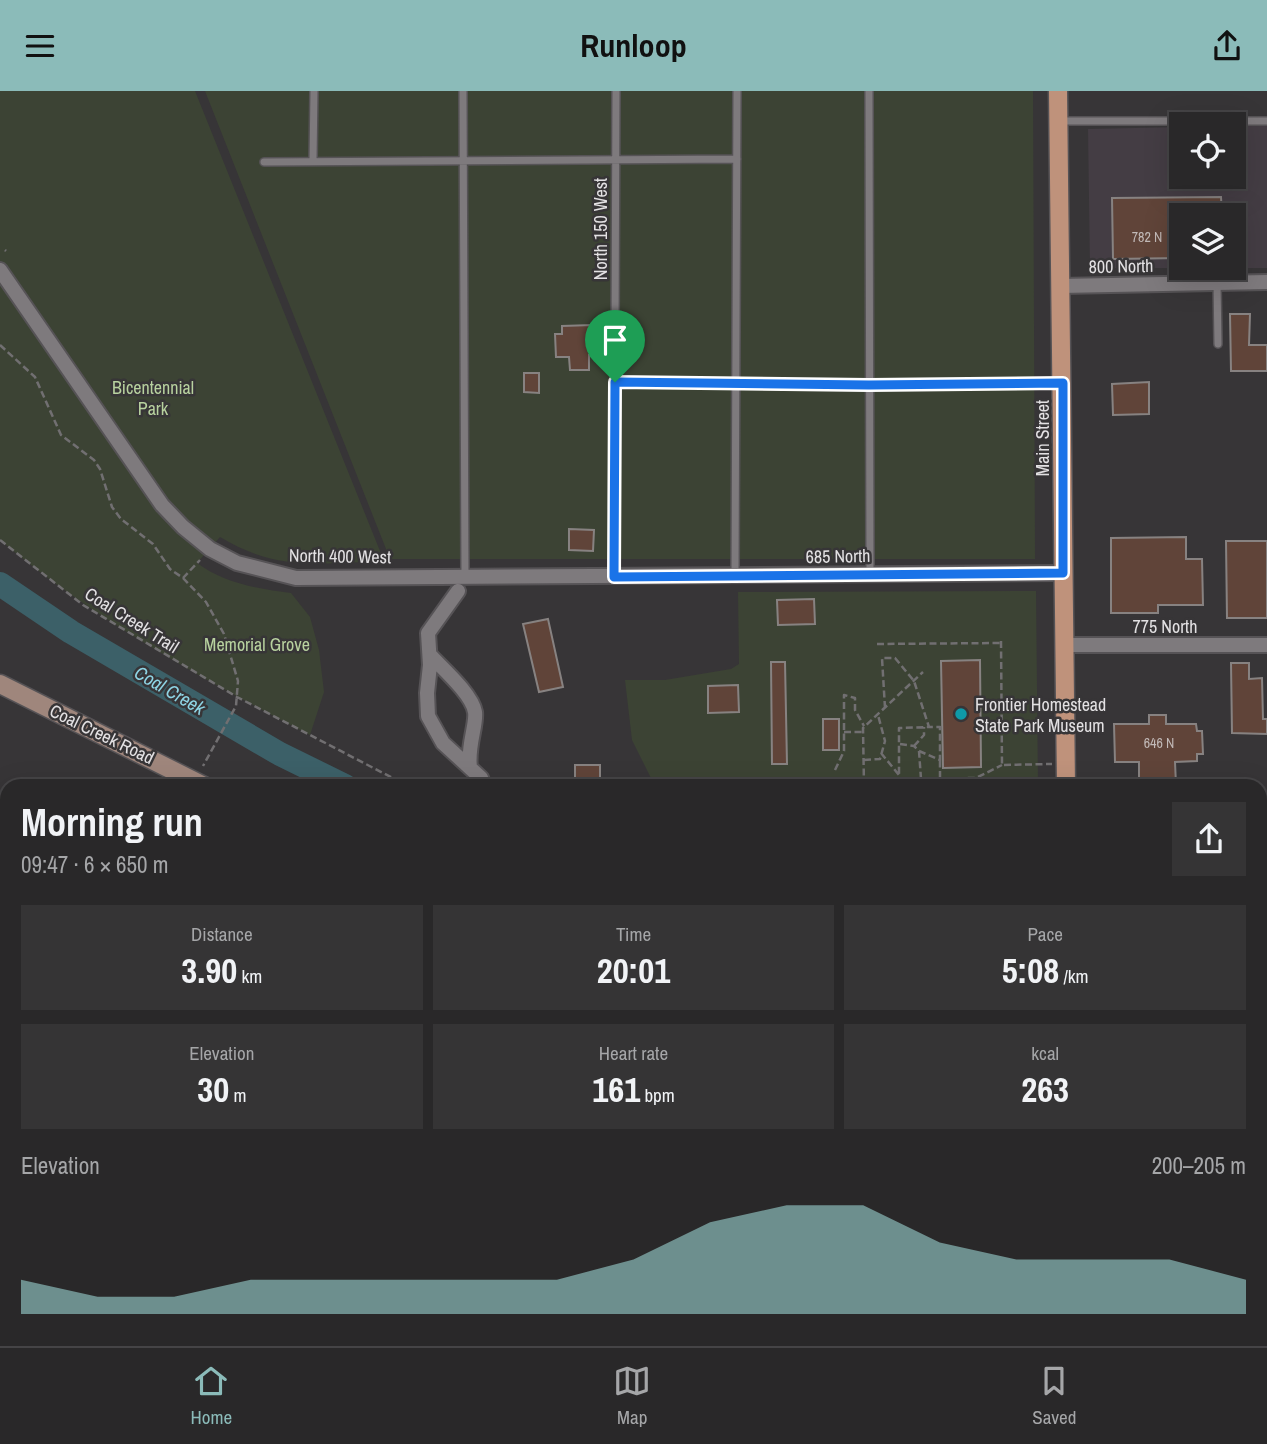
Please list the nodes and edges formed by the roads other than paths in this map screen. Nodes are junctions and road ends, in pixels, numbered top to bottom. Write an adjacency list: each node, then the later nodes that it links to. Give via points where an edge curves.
1 (314, 91): 10 (lane)
2 (463, 91): 11 (lane)
3 (616, 91): 12 (lane, North 150 West)
4 (737, 91): 9 (lane)
5 (869, 91): 22 (lane)
6 (1058, 91): 7 (main road, Main Street)
7 (1058, 121): 8 (lane); 17 (main road, Main Street)
8 (1267, 121)
9 (737, 159): 12 (lane); 20 (lane)
10 (313, 160): 11 (lane); 13 (lane)
11 (464, 161): 12 (lane); 24 (lane)
12 (616, 161): 19 (lane, North 150 West)
13 (264, 162)
14 (0, 270): 24 (street, North 400 West, via 162,505 209,549 237,563 296,578)
15 (1267, 282): 16 (street, 800 North)
16 (1217, 283): 17 (street, 800 North); 18 (lane)
17 (1060, 286): 21 (main road, Main Street)
18 (1218, 344)
19 (615, 382): 20 (lane); 26 (lane, North 150 West)
20 (737, 383): 22 (lane); 27 (lane)
21 (1063, 383): 22 (lane); 23 (main road, Main Street)
22 (869, 385): 25 (lane)
23 (1063, 573): 25 (street, 685 North); 29 (main road, Main Street)
24 (465, 575): 26 (street, North 400 West)
25 (870, 575): 27 (street, 685 North)
26 (614, 577): 27 (street, 685 North)
27 (736, 577)
28 (458, 591): 31 (street, via 428,633)
29 (1064, 645): 30 (street, 775 North); 36 (main road, Main Street)
30 (1267, 645)
31 (430, 655): 33 (street, via 428,716 443,743); 33 (street, via 467,696 475,712)
32 (0, 684): 34 (main road, Coal Creek Road)
33 (470, 767): 35 (street)
34 (197, 779)
35 (479, 779)
36 (1066, 779)

